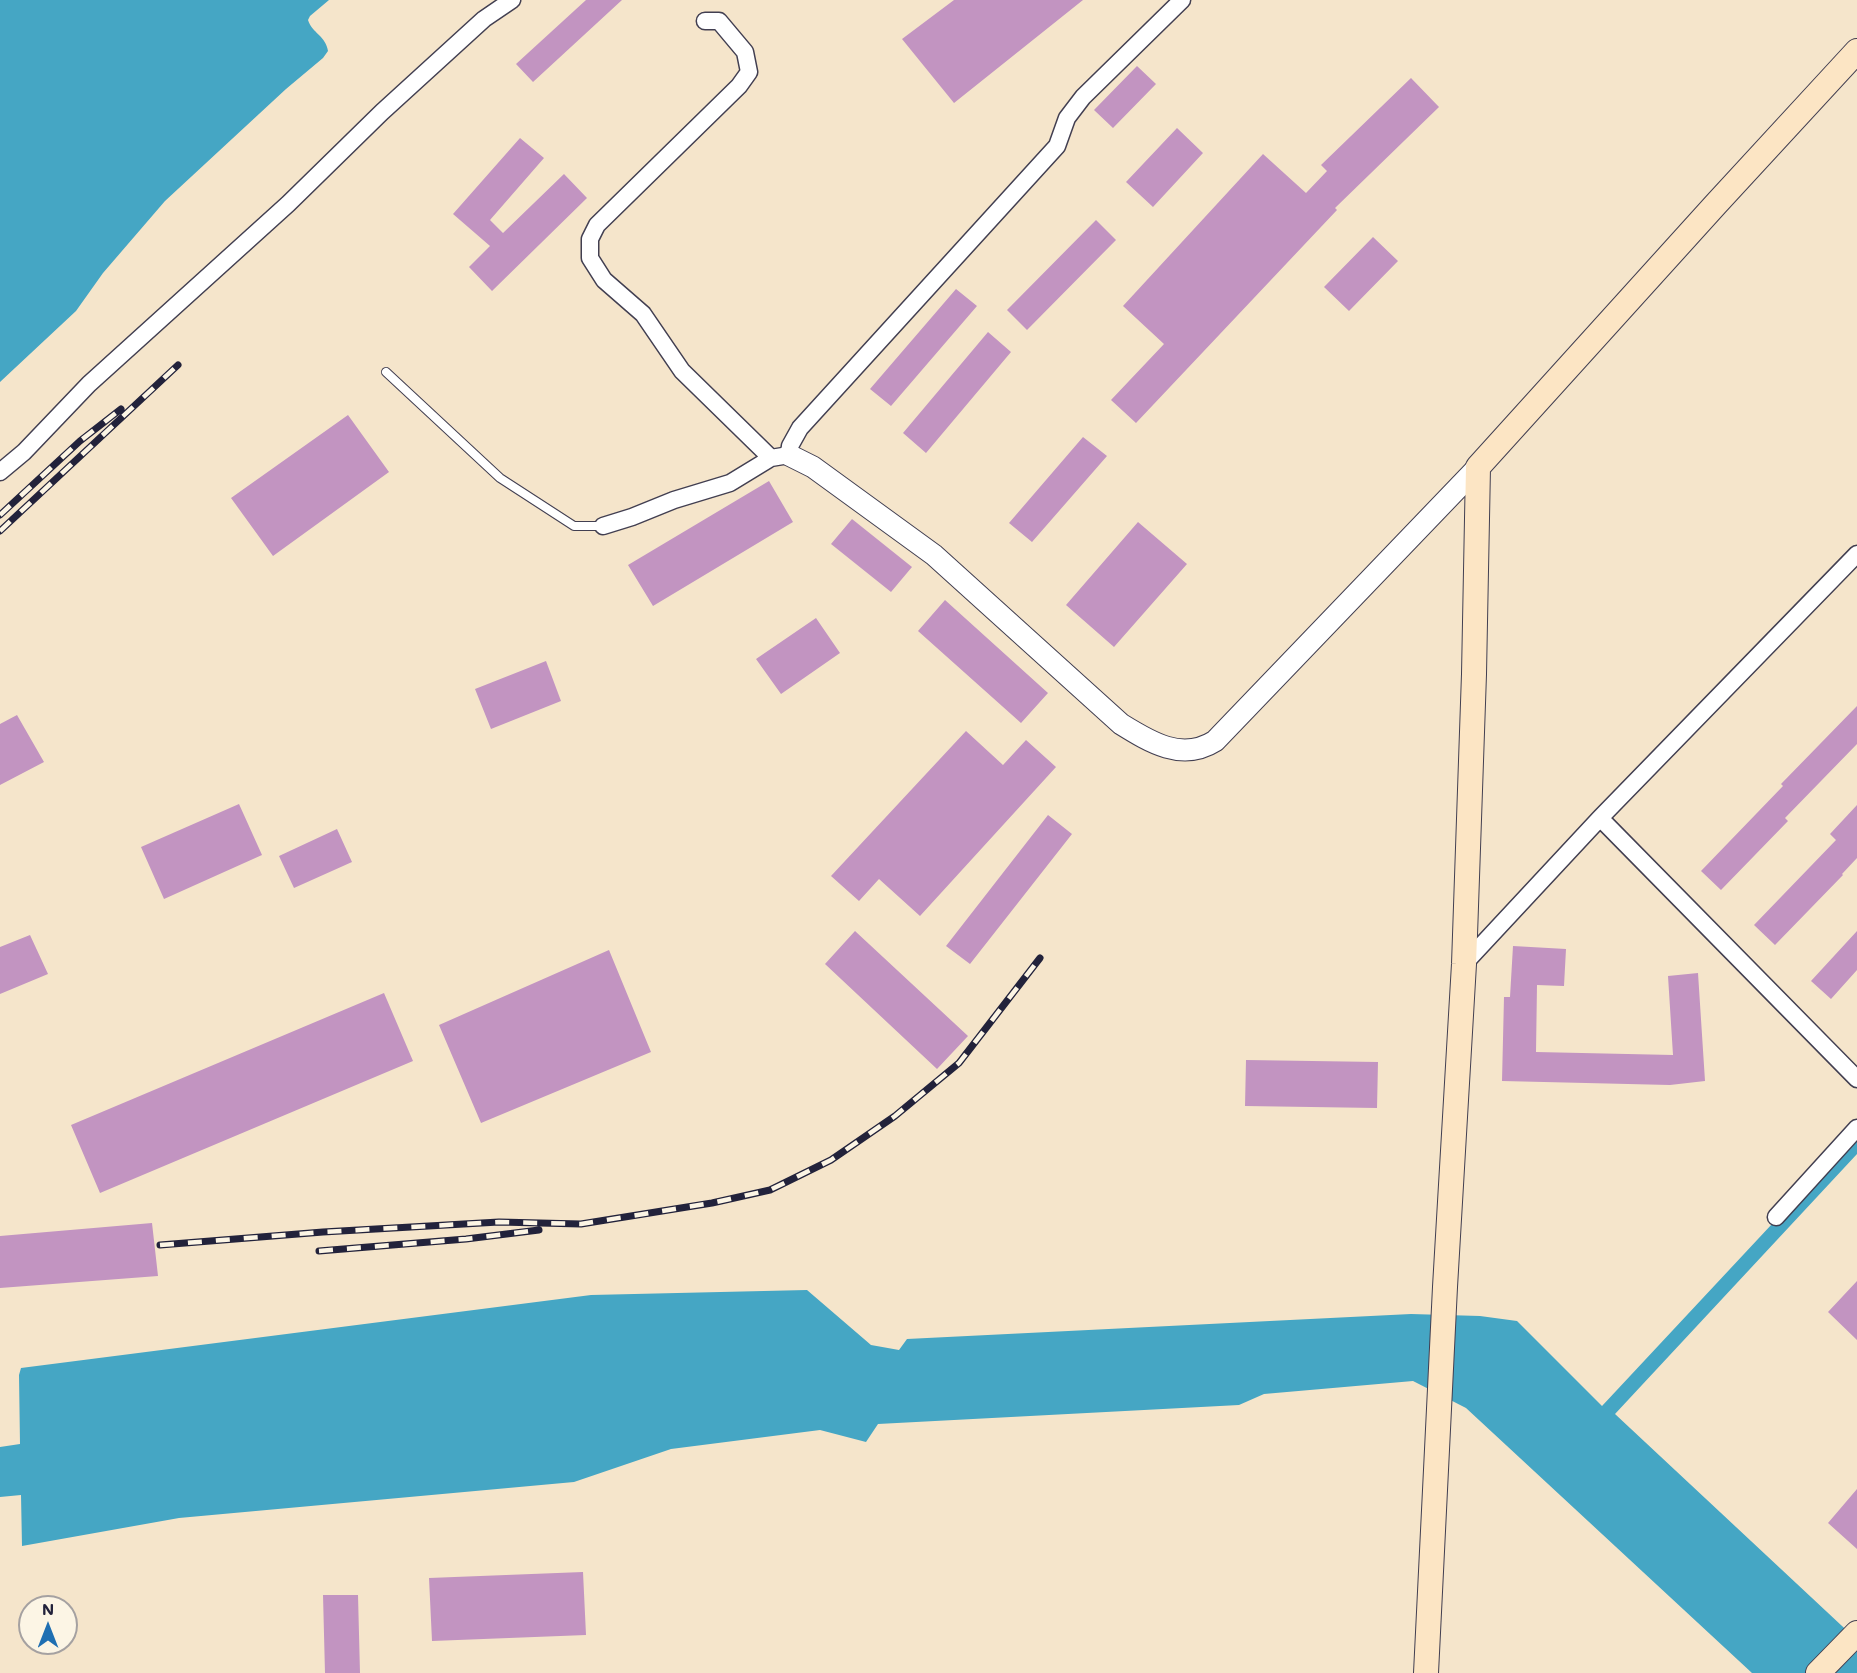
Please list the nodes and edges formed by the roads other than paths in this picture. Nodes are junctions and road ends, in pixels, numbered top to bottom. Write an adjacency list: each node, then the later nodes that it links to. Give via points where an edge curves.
1 (512, 0): 8 (street, via 484,19 382,112 288,204 89,384)
2 (1182, 0): 6 (street, via 1083,97 1067,118 1057,146 800,428)
3 (705, 21): 6 (street, via 719,21 745,52 749,72 597,225 590,239 590,258 604,280 643,314 682,371)
4 (1855, 57): 7 (main road)
5 (386, 372): 9 (lane, via 500,478 574,526)
6 (780, 457): 7 (street, via 813,467 934,555 1121,724 1154,744 1185,750 1203,749 1215,741); 9 (street, via 730,483)
7 (1478, 467): 12 (main road)
8 (0, 472)
9 (603, 526)
10 (1857, 554): 11 (street)
11 (1600, 818): 12 (street); 13 (street)
12 (1464, 964): 17 (main road)
13 (1857, 1079)
14 (1857, 1128): 15 (street)
15 (1776, 1216)
16 (1857, 1633): 18 (main road)
17 (1426, 1673)
18 (1818, 1673)

